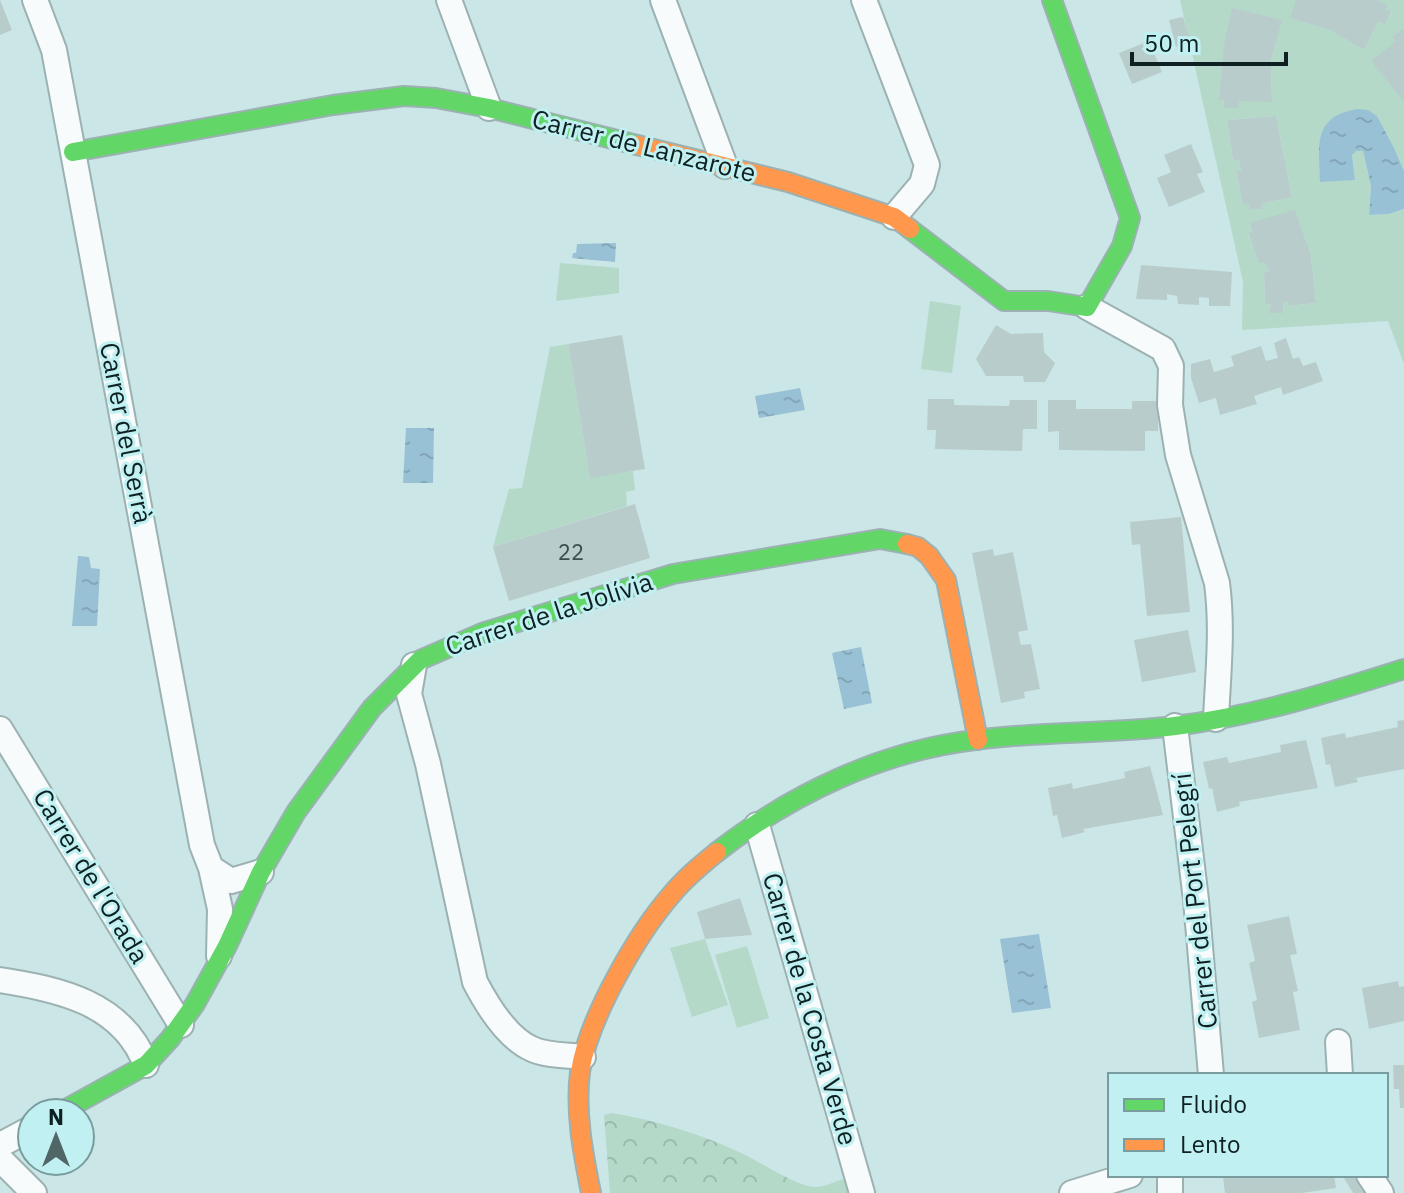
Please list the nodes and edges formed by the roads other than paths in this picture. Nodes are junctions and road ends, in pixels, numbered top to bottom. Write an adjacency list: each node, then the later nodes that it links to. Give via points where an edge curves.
1 (35, 0): 7 (street, Carrer del Serrà, via 54,50)
2 (449, 0): 6 (street)
3 (663, 0): 8 (street)
4 (864, 0): 9 (street, via 927,165 922,184)
5 (1052, 0): 10 (street, via 1130,218 1122,246)
6 (489, 108): 7 (street, Carrer de Lanzarote, via 404,96); 8 (street, Carrer de Lanzarote)
7 (73, 152): 20 (street, Carrer del Serrà, via 193,804)
8 (725, 166): 9 (street, Carrer de Lanzarote)
9 (894, 217): 10 (street, Carrer de Lanzarote, via 1004,301)
10 (1087, 307): 15 (street, via 1163,349 1171,366 1170,405 1178,455 1217,583 1221,638)
11 (414, 665): 13 (street, Carrer de la Jolívia); 14 (street, via 409,694); 18 (street, Carrer de la Jolívia, via 482,633 673,574 895,540 929,556 946,580)
12 (1404, 669): 15 (street, via 1305,700)
13 (372, 708): 14 (street, via 394,702); 21 (street, Carrer de la Jolívia, via 296,812)
14 (414, 718): 26 (street, via 475,982 486,1003 530,1049)
15 (1216, 719): 16 (street)
16 (1175, 726): 18 (street); 28 (street, Carrer del Port Pelegrí)
17 (0, 729): 24 (street, Carrer de l'Orada)
18 (978, 740): 19 (street, via 917,751 861,770)
19 (757, 825): 26 (street, via 721,848 661,907 612,989); 35 (street, Carrer de la Costa Verde)
20 (211, 868): 21 (street, via 231,881); 22 (street, Carrer del Serrà, via 220,909)
21 (261, 872): 22 (street, Carrer de la Jolívia)
22 (219, 960): 24 (street, Carrer de la Jolívia)
23 (0, 980): 27 (street, via 89,1002 120,1023)
24 (181, 1025): 27 (street, Carrer de la Jolívia)
25 (1338, 1042): 29 (street)
26 (583, 1057): 34 (street, via 579,1118)
27 (146, 1065): 30 (street, Carrer de la Jolívia)
28 (1211, 1073)
29 (1340, 1073)
30 (88, 1097)
31 (0, 1159): 33 (street)
32 (1124, 1177): 36 (street)
33 (34, 1193)
34 (591, 1193)
35 (862, 1193)
36 (1072, 1193)

